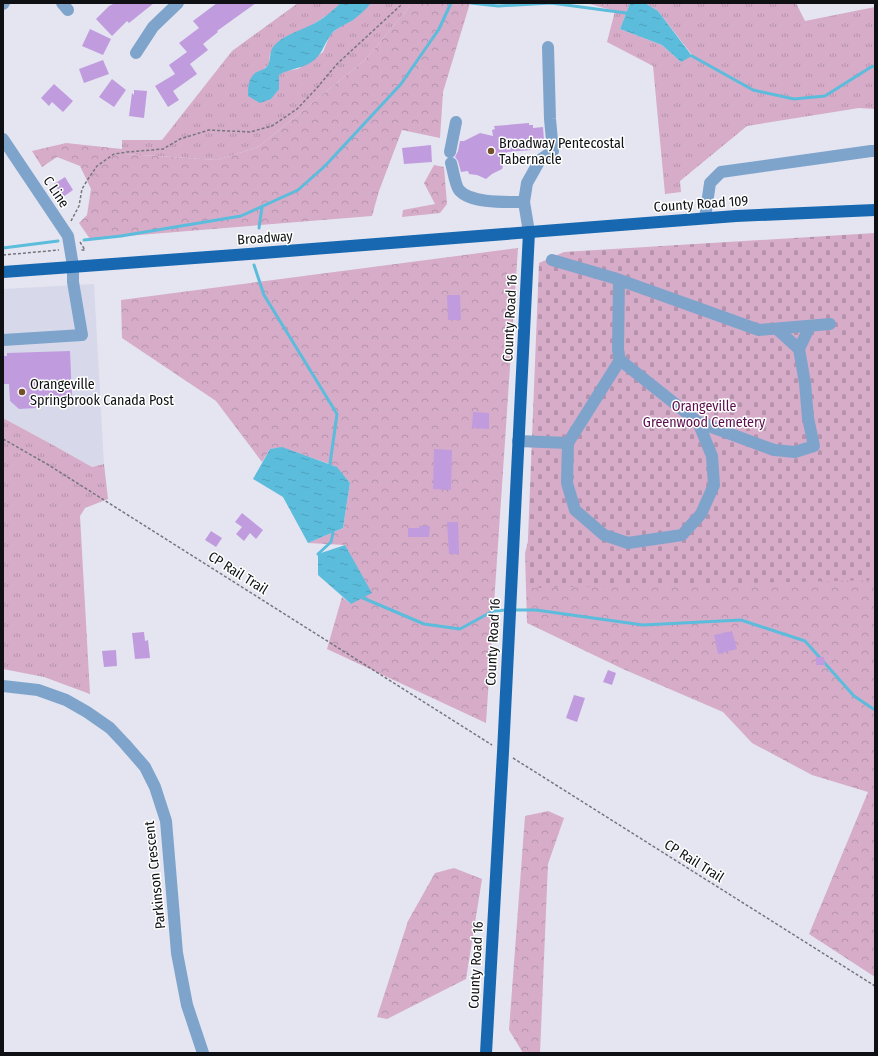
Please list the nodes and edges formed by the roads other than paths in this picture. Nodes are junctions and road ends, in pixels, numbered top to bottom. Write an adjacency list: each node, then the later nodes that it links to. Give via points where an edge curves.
1 (178, 3): 3 (street, via 153,27)
2 (548, 47): 7 (street, via 553,151 540,160 527,183)
3 (136, 53)
4 (456, 122): 7 (street, via 450,158 458,189 467,196 488,201)
5 (3, 139): 12 (street, C Line, via 68,236)
6 (875, 151): 9 (street, via 721,172 710,184)
7 (524, 202): 10 (street)
8 (875, 210): 9 (main road, County Road 109)
9 (704, 218): 10 (main road, County Road 109)
10 (529, 232): 12 (main road, Broadway); 22 (main road, County Road 16)
11 (552, 260): 14 (street)
12 (73, 266): 13 (main road, Broadway); 18 (street, C Line, via 73,282 82,335)
13 (3, 272)
14 (619, 281): 17 (street, via 759,330); 20 (street)
15 (830, 324): 16 (street)
16 (810, 326): 17 (street); 19 (street)
17 (777, 328): 19 (street)
18 (3, 340)
19 (799, 349): 21 (street, via 814,446 795,452 774,450)
20 (620, 360): 21 (street); 23 (street)
21 (698, 422): 23 (street, via 712,456 714,484 701,514 682,535 628,543 604,535 575,510 567,483)
22 (518, 441): 23 (street); 26 (main road, County Road 16)
23 (568, 444)
24 (3, 686): 25 (street, Parkinson Crescent, via 38,690 66,700 110,728 145,767 155,786 166,821 177,953 187,1005)
25 (202, 1053)
26 (486, 1053)

